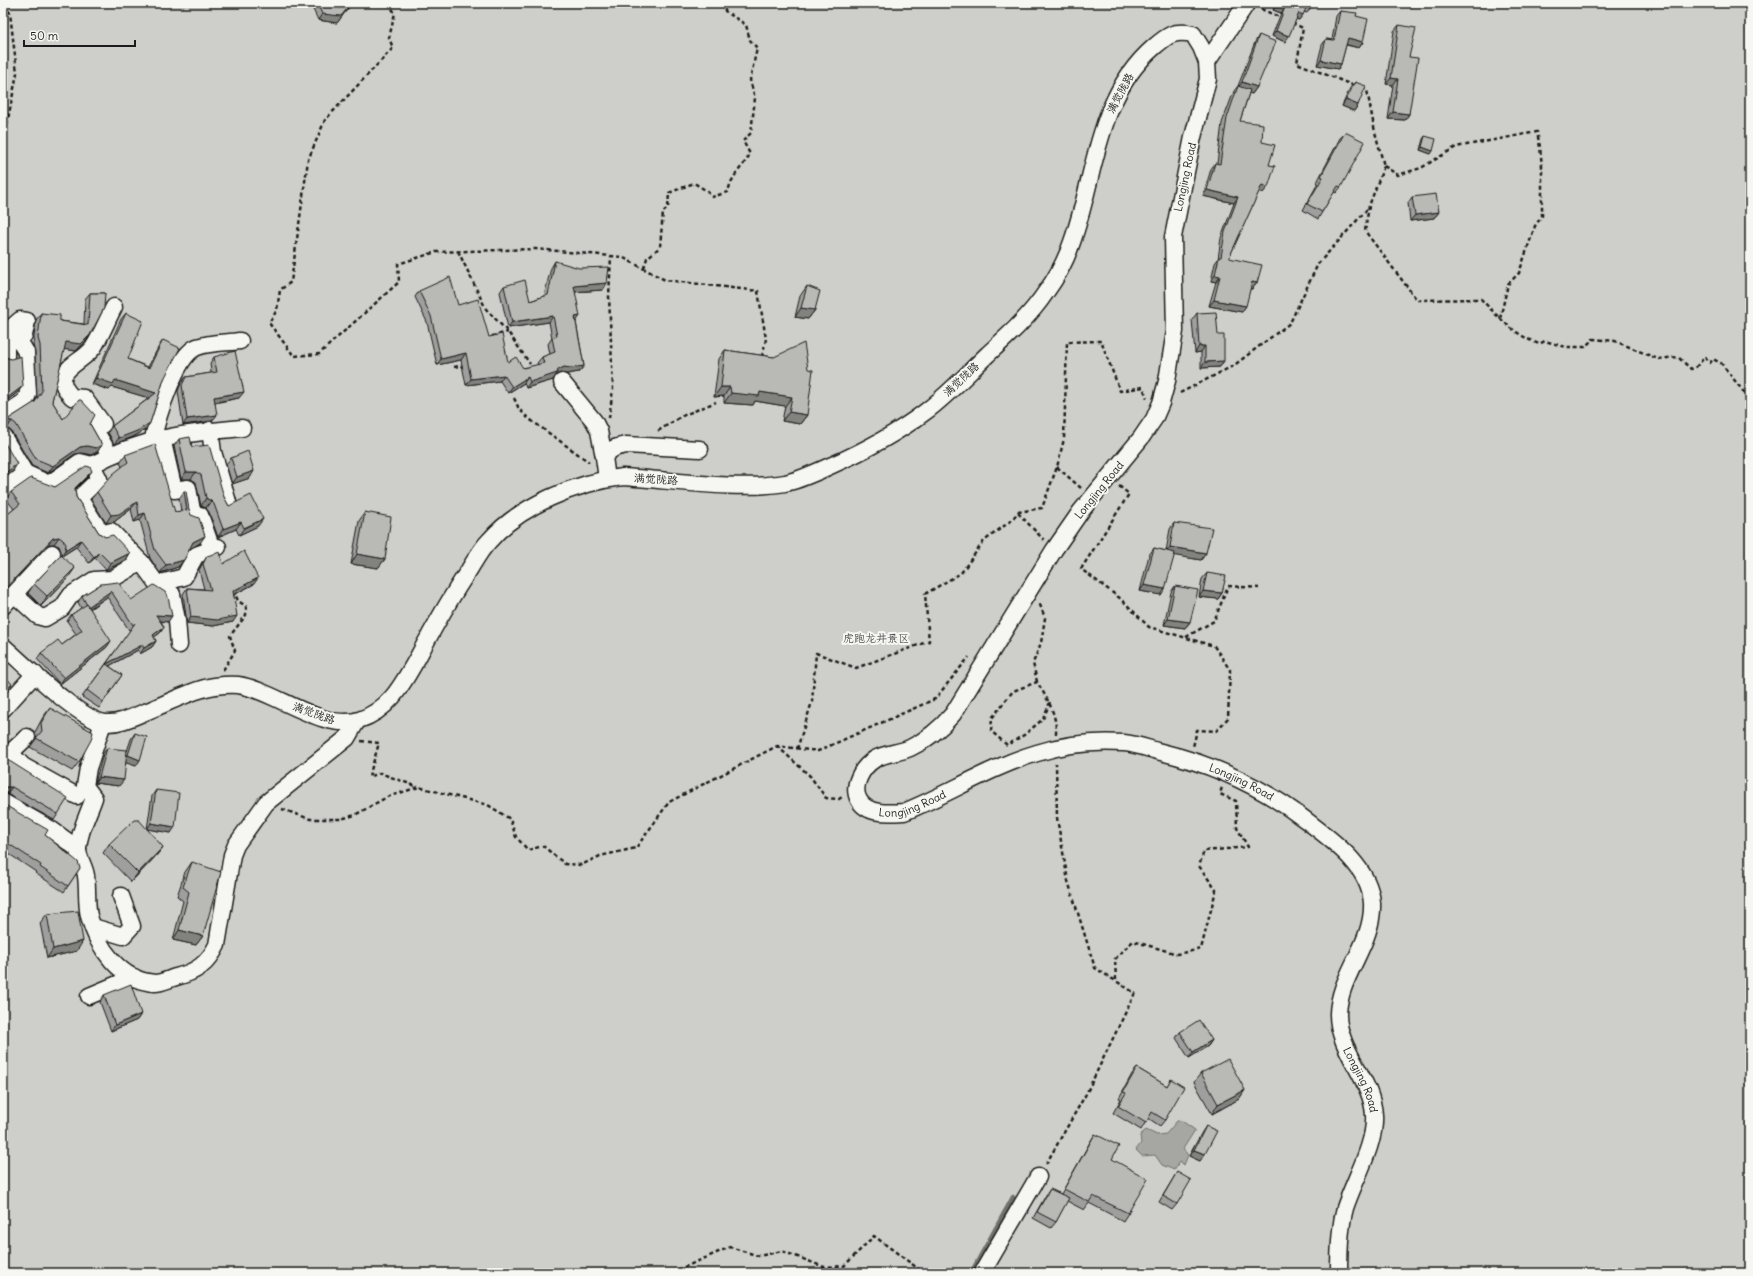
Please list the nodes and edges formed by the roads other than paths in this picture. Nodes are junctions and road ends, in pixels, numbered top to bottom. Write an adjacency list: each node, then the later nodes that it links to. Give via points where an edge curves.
1 (1247, 3): 2 (street)
2 (1206, 62): 19 (street, 满觉陇路, via 1193,34 1179,31 1154,47 1127,75 1102,126 1072,242 1047,292 1032,312 952,388 915,419 857,454 786,483 745,485); 44 (street, Longjing Road, via 1208,79 1193,137 1173,237 1175,331 1167,381 1154,419 1054,550 953,714 941,728 924,740 910,748 876,759 862,772 857,782 856,795 861,804 874,811 904,812 1006,764 1056,748 1099,742 1127,743 1206,764 1264,791 1339,846 1361,872 1372,901 1372,917 1341,997 1338,1014 1344,1041 1370,1095 1374,1115 1373,1134 1344,1211)
3 (114, 307): 15 (street, via 92,349 69,368 63,380 64,389 72,397 84,398 103,424 95,430)
4 (3, 335): 5 (street, via 20,320 27,321); 7 (street, via 6,341); 9 (street, via 20,342 26,352 28,394 25,401)
5 (24, 335)
6 (240, 341): 13 (street, via 197,347 186,355 157,416)
7 (6, 356)
8 (562, 382): 16 (street, via 594,421 599,431)
9 (7, 408)
10 (242, 428): 11 (street)
11 (210, 430): 13 (street); 21 (street, via 213,452)
12 (3, 436): 18 (street)
13 (157, 439): 15 (street); 24 (street, via 174,490 188,488 193,516 200,515 215,548 196,555 184,577)
14 (700, 449): 16 (street, via 626,445 616,447)
15 (110, 455): 17 (street)
16 (597, 459): 19 (street)
17 (92, 465): 18 (street, via 80,462 49,484); 23 (street, via 99,479 79,498 102,534 111,530)
18 (25, 473): 20 (street)
19 (607, 479): 31 (street, 满觉陇路, via 572,488 527,510 488,541 451,597 398,691 384,706)
20 (3, 490)
21 (228, 502)
22 (52, 553): 25 (street)
23 (141, 562): 24 (street); 25 (street, via 112,579 94,580 71,595 62,608 45,618 38,616)
24 (157, 584): 27 (street, via 172,594)
25 (14, 594): 26 (street)
26 (3, 606)
27 (178, 645)
28 (3, 646): 29 (street)
29 (35, 674): 30 (street); 32 (street, via 68,702)
30 (3, 708)
31 (357, 721): 32 (street, 满觉陇路, via 341,723 325,719 252,689 227,685 198,691 114,723); 40 (street, via 349,735 266,803 236,844 217,945 211,958 200,967 181,976 157,983)
32 (103, 722): 37 (street, via 86,780 86,786 94,798 80,834)
33 (27, 736): 34 (street)
34 (6, 753): 35 (street, via 23,766)
35 (77, 796)
36 (3, 802): 37 (street, via 52,830)
37 (78, 849): 39 (street, via 86,874 89,914)
38 (121, 896): 39 (street, via 132,926 123,936)
39 (93, 927): 40 (street, via 96,937 115,964)
40 (134, 977): 41 (street)
41 (89, 996)
42 (1038, 1177): 43 (street)
43 (982, 1273)
44 (1339, 1273)

